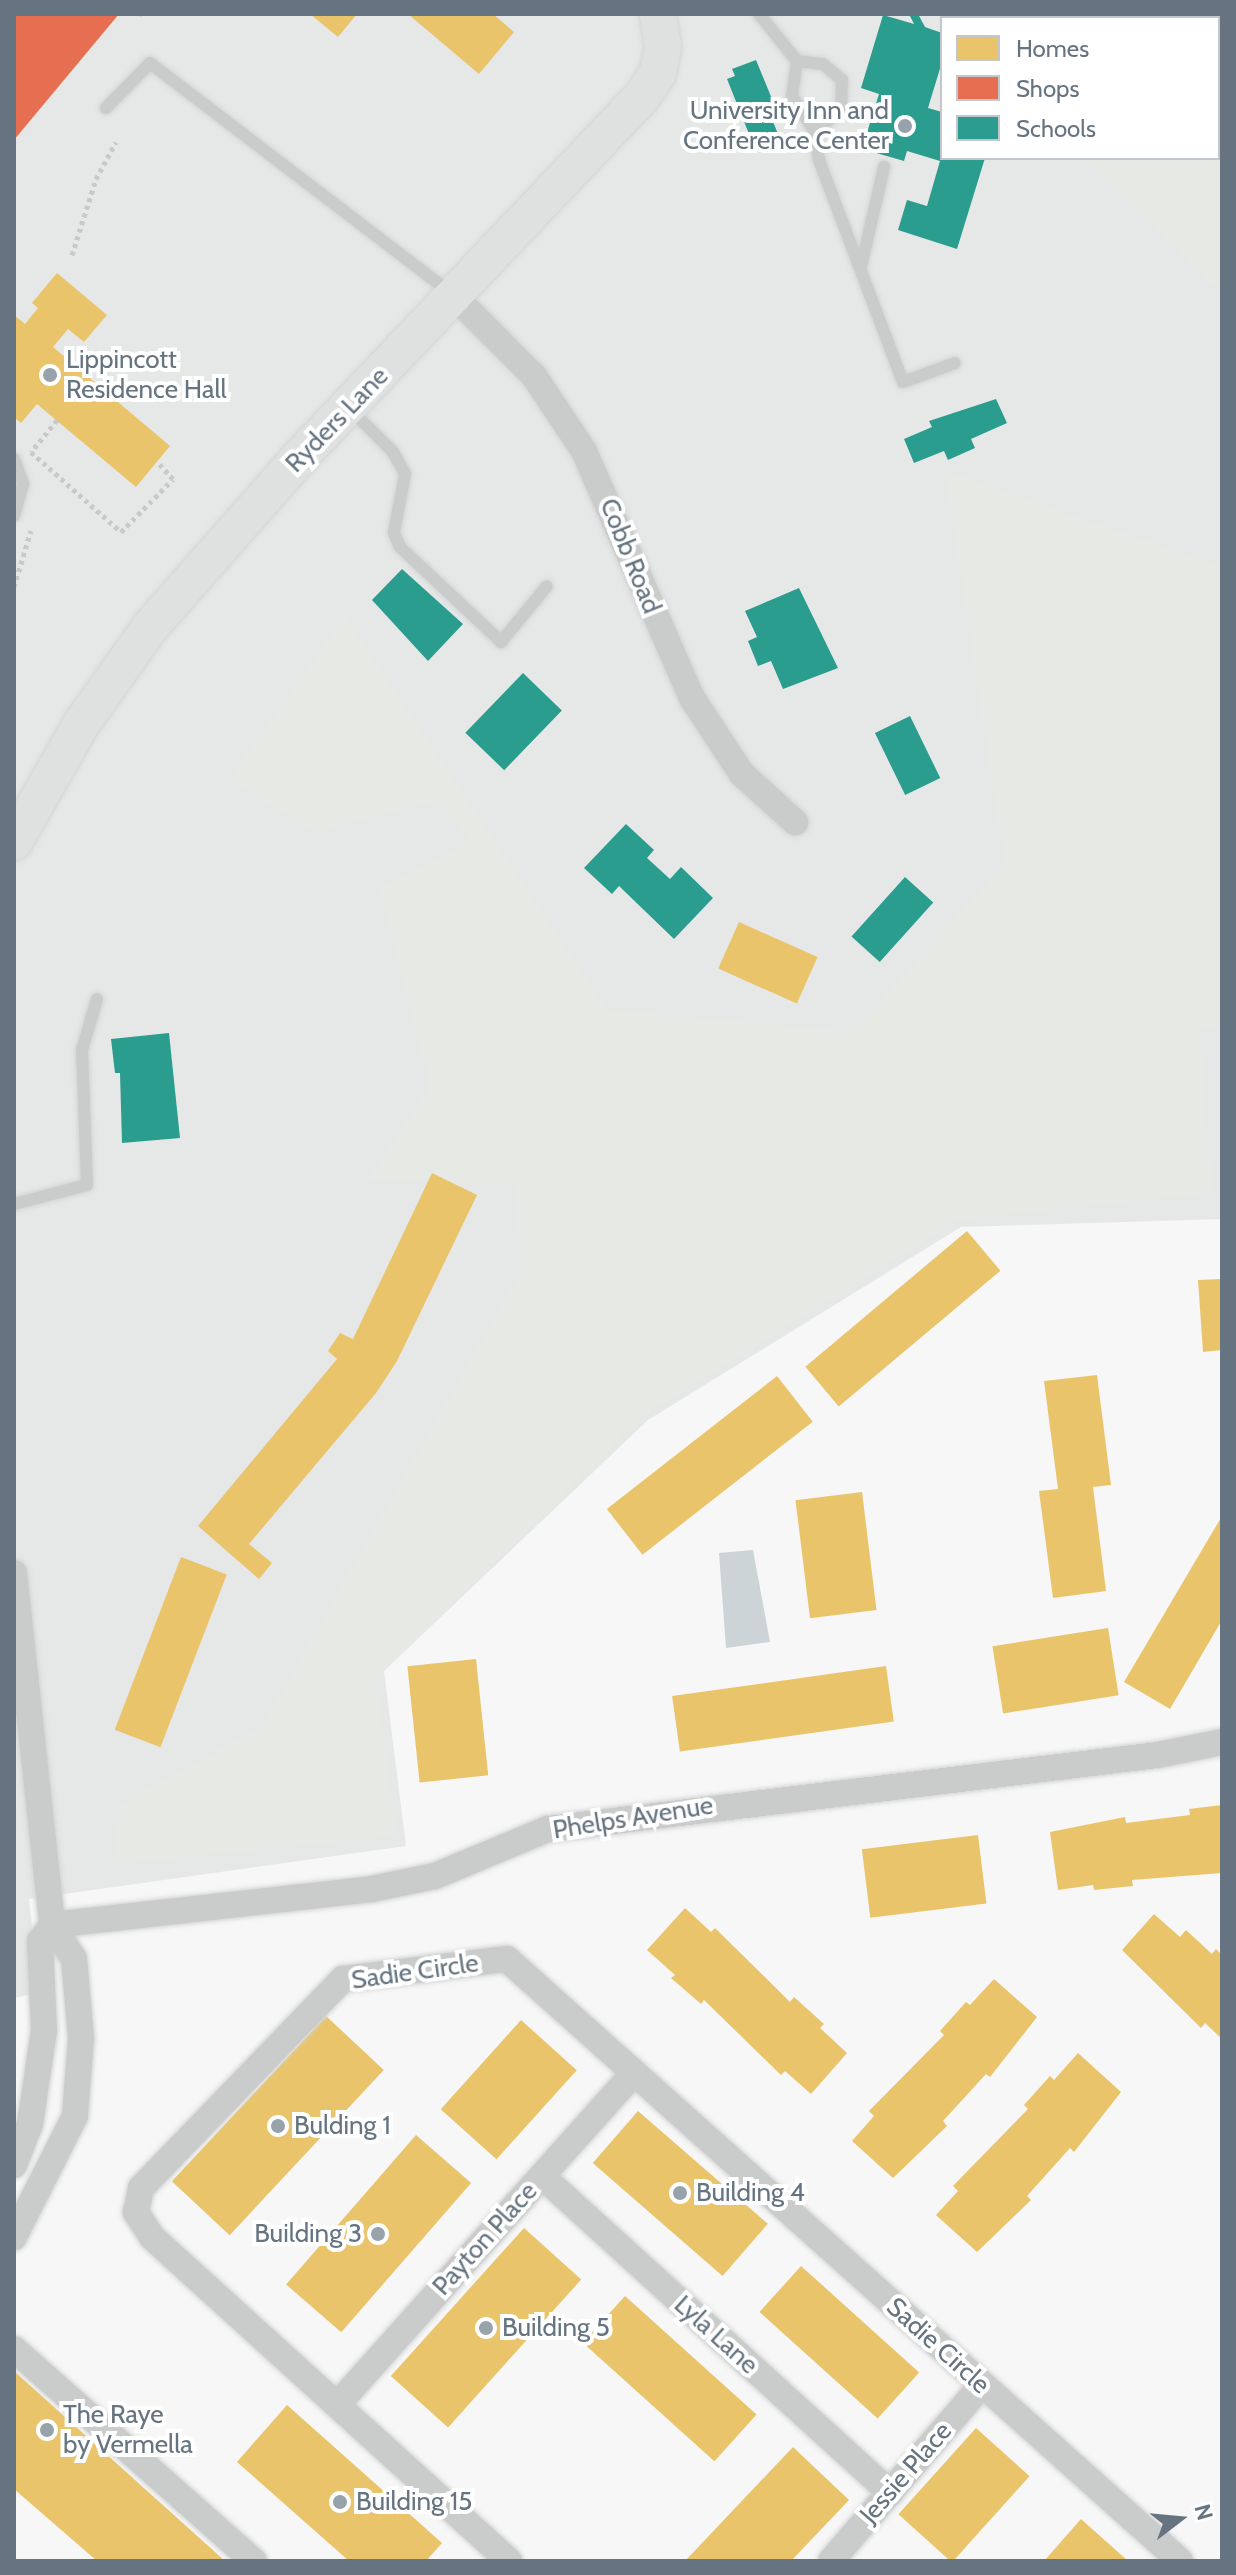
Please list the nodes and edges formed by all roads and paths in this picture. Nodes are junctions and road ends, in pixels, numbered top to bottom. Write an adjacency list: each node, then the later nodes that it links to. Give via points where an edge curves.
1 (759, 14): 3 (lane)
2 (662, 18): 10 (main road, Ryders Lane, via 658,73 641,98)
3 (797, 61): 5 (lane, via 792,96); 5 (lane, via 823,64 842,80 841,110)
4 (106, 108): 10 (lane, via 150,63)
5 (815, 132): 9 (lane, via 819,160)
6 (116, 142): 8 (path, via 96,179)
7 (884, 167): 9 (lane)
8 (72, 255)
9 (861, 267): 11 (lane, via 903,382)
10 (454, 296): 12 (main road, Ryders Lane); 20 (street, Cobb Road, via 534,376 584,451 692,698 742,774)
11 (955, 363)
12 (349, 408): 18 (lane, via 393,452 405,474 394,533 400,547 501,642); 21 (main road, Ryders Lane, via 248,514 114,673)
13 (57, 420): 15 (path, via 31,452 121,532 173,479)
14 (14, 459): 16 (lane, via 23,484)
15 (157, 461)
16 (14, 516)
17 (31, 530): 19 (path)
18 (547, 586)
19 (14, 587)
20 (795, 822)
21 (14, 842)
22 (97, 999): 23 (lane, via 82,1050 87,1185)
23 (14, 1204)
24 (14, 1573): 26 (street)
25 (1222, 1742): 26 (street, Phelps Avenue, via 1158,1755 548,1829 435,1876 372,1889)
26 (52, 1925): 28 (street, via 40,1941 44,2030 30,2124); 30 (street, via 74,1959 81,2038 75,2116)
27 (634, 2073): 29 (street, Payton Place); 32 (street, Sadie Circle); 33 (street, Sadie Circle, via 507,1959 343,1979 141,2188 136,2212 152,2237)
28 (14, 2165)
29 (542, 2176): 33 (street, Payton Place); 34 (street, Lyla Lane)
30 (14, 2237)
31 (14, 2349): 35 (street)
32 (982, 2385): 34 (street, Jessie Place); 38 (street, Sadie Circle)
33 (337, 2405): 36 (street, Sadie Circle)
34 (890, 2493): 37 (street, Jessie Place)
35 (254, 2561)
36 (509, 2561)
37 (831, 2561)
38 (1180, 2561)

